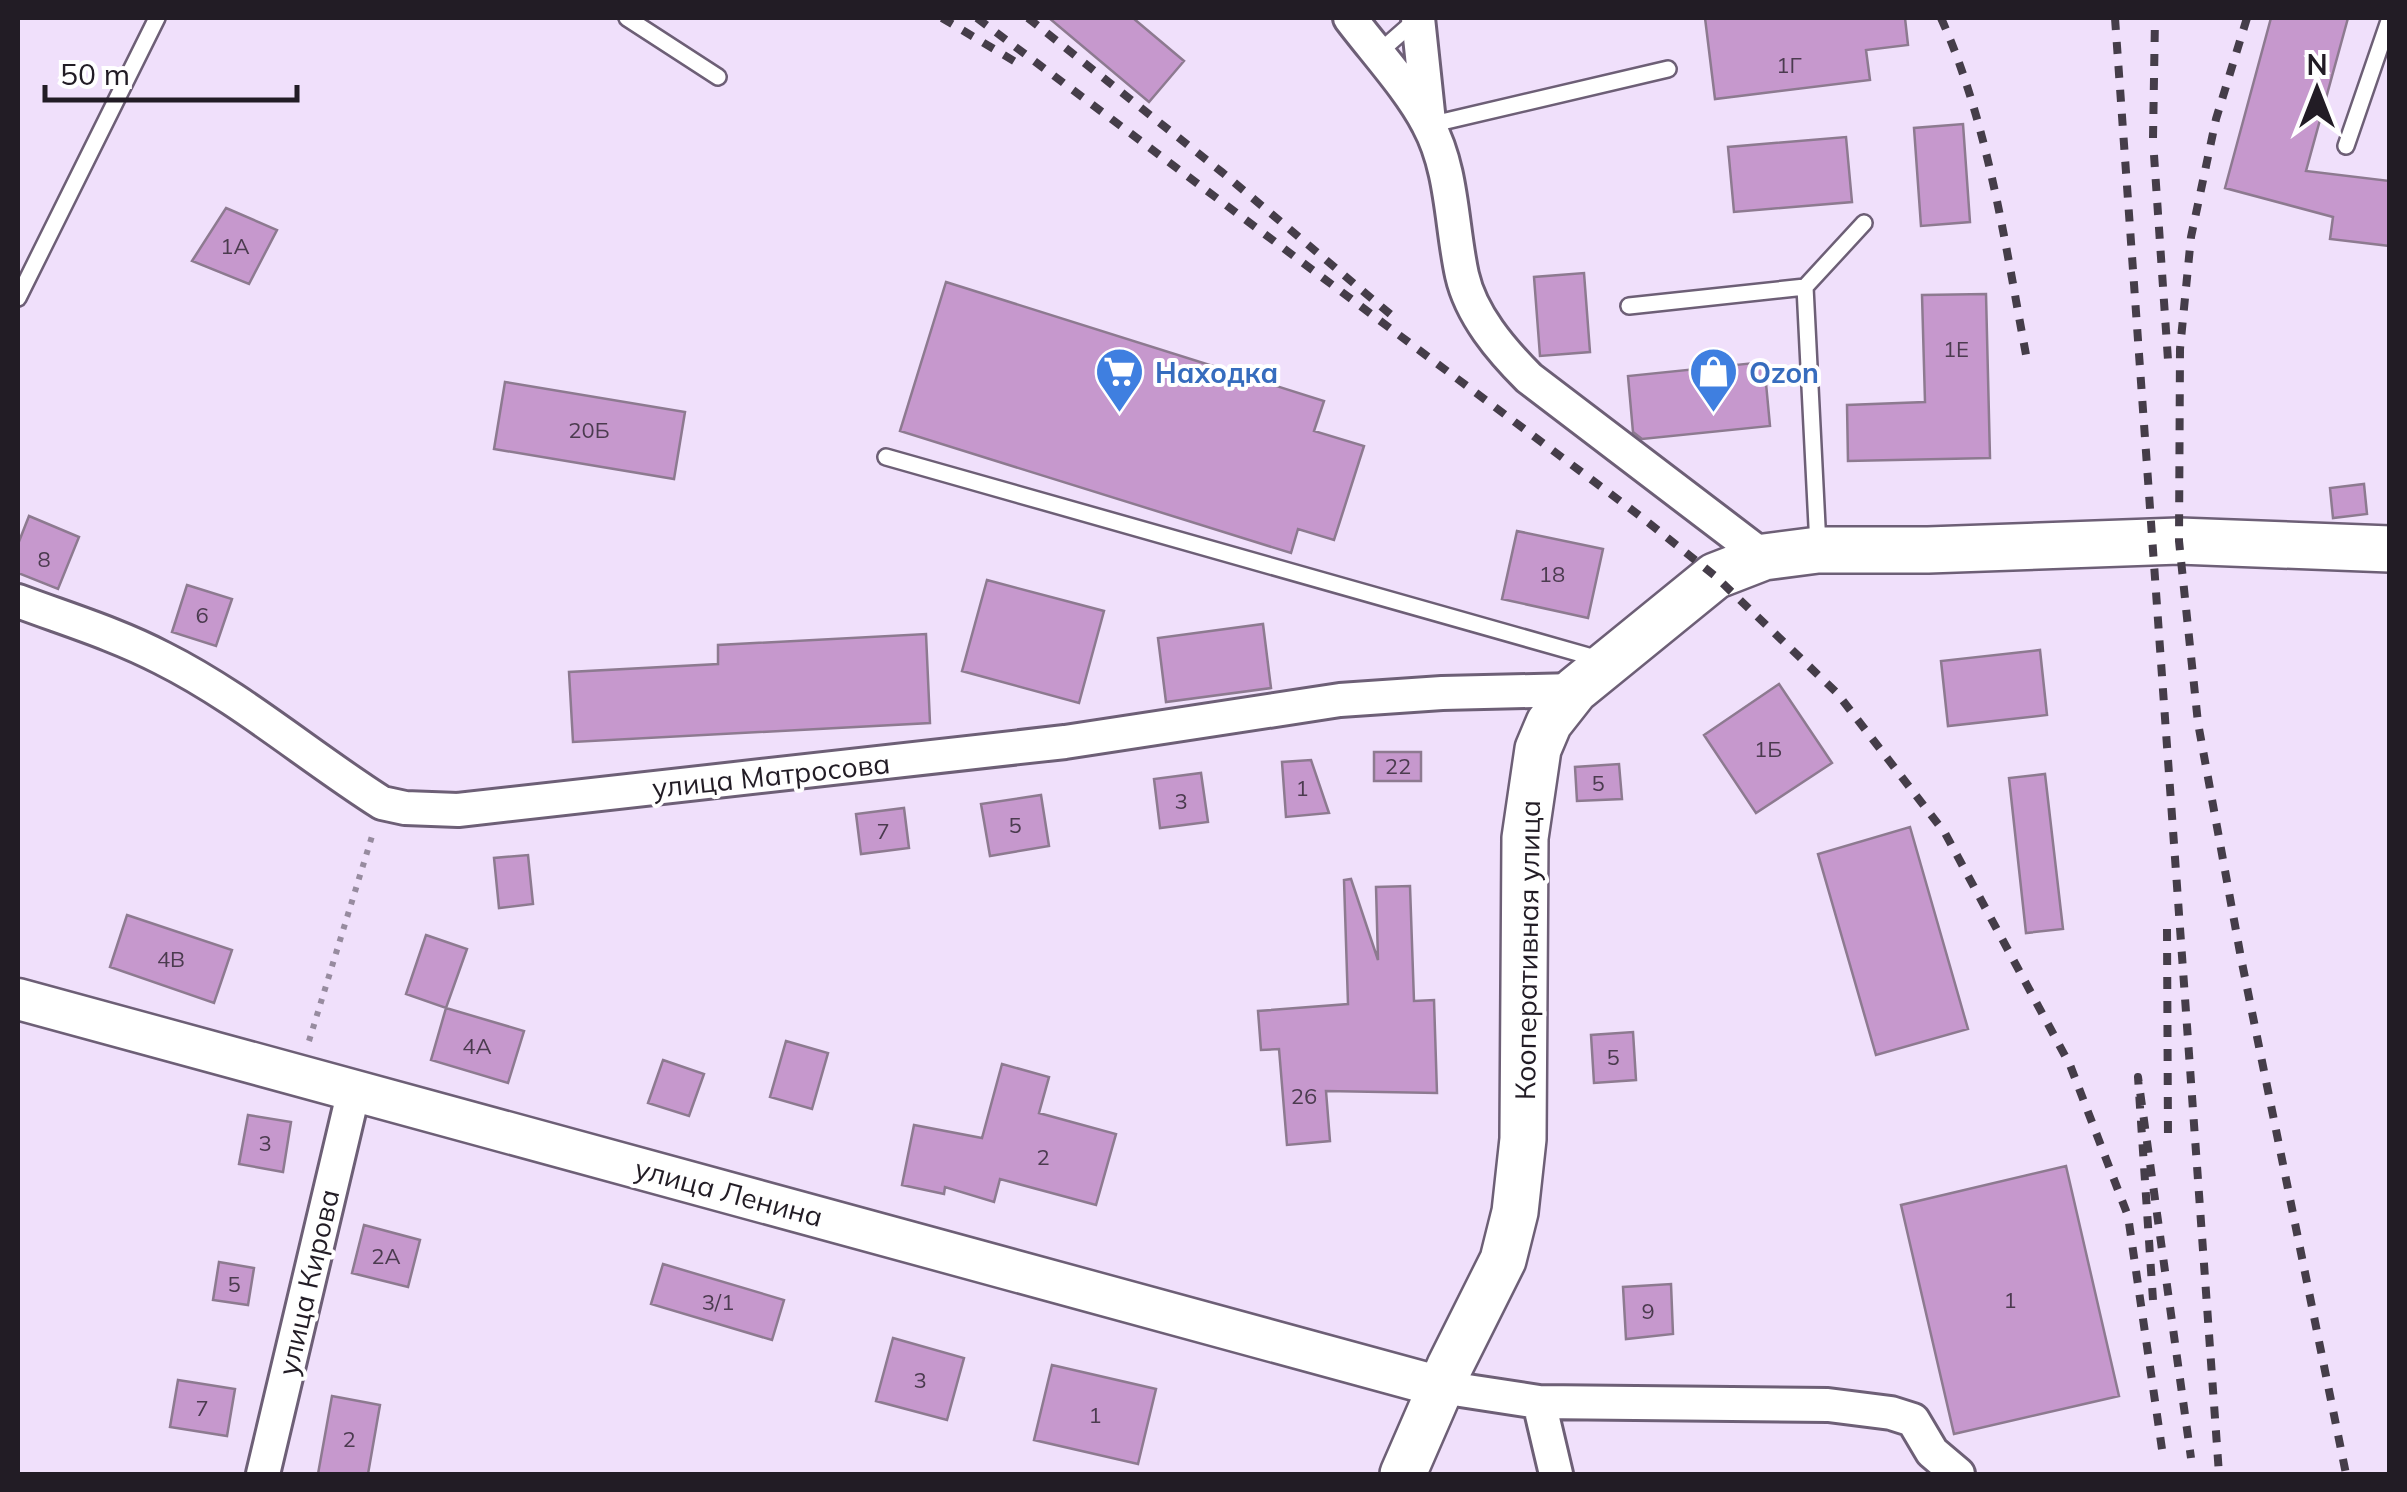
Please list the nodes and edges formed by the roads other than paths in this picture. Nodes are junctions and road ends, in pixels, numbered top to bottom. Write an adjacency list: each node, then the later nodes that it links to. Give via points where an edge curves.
1 (157, 18): 13 (lane)
2 (626, 18): 8 (lane)
3 (1350, 18): 6 (street)
4 (1418, 18): 6 (lane); 9 (street)
5 (2390, 18): 10 (lane)
6 (1377, 54): 9 (street)
7 (1668, 69): 9 (lane)
8 (718, 77)
9 (1429, 125): 18 (street, via 1450,192 1462,278 1504,352 1529,378)
10 (2346, 146)
11 (1864, 223): 12 (lane)
12 (1805, 287): 14 (lane); 17 (lane)
13 (18, 298)
14 (1629, 306)
15 (886, 457): 20 (lane)
16 (2390, 548): 17 (main road, Кооперативная улица, via 2179,541)
17 (1818, 550): 18 (main road, Кооперативная улица)
18 (1764, 556): 20 (main road, Кооперативная улица, via 1715,576)
19 (18, 602): 20 (street, улица Матросова, via 117,637 199,678 382,803 405,808 458,810 1065,742 1340,700)
20 (1592, 676): 23 (main road, Кооперативная улица, via 1549,723 1528,806 1524,1140 1515,1212 1503,1260)
21 (18, 998): 22 (street, улица Ленина)
22 (354, 1090): 23 (street, улица Ленина); 25 (street, улица Кирова)
23 (1441, 1386): 24 (street); 26 (main road, Кооперативная улица)
24 (1539, 1402): 27 (street); 28 (street, via 1828,1405 1891,1412 1913,1420 1932,1452)
25 (263, 1474)
26 (1403, 1474)
27 (1556, 1474)
28 (1958, 1474)

